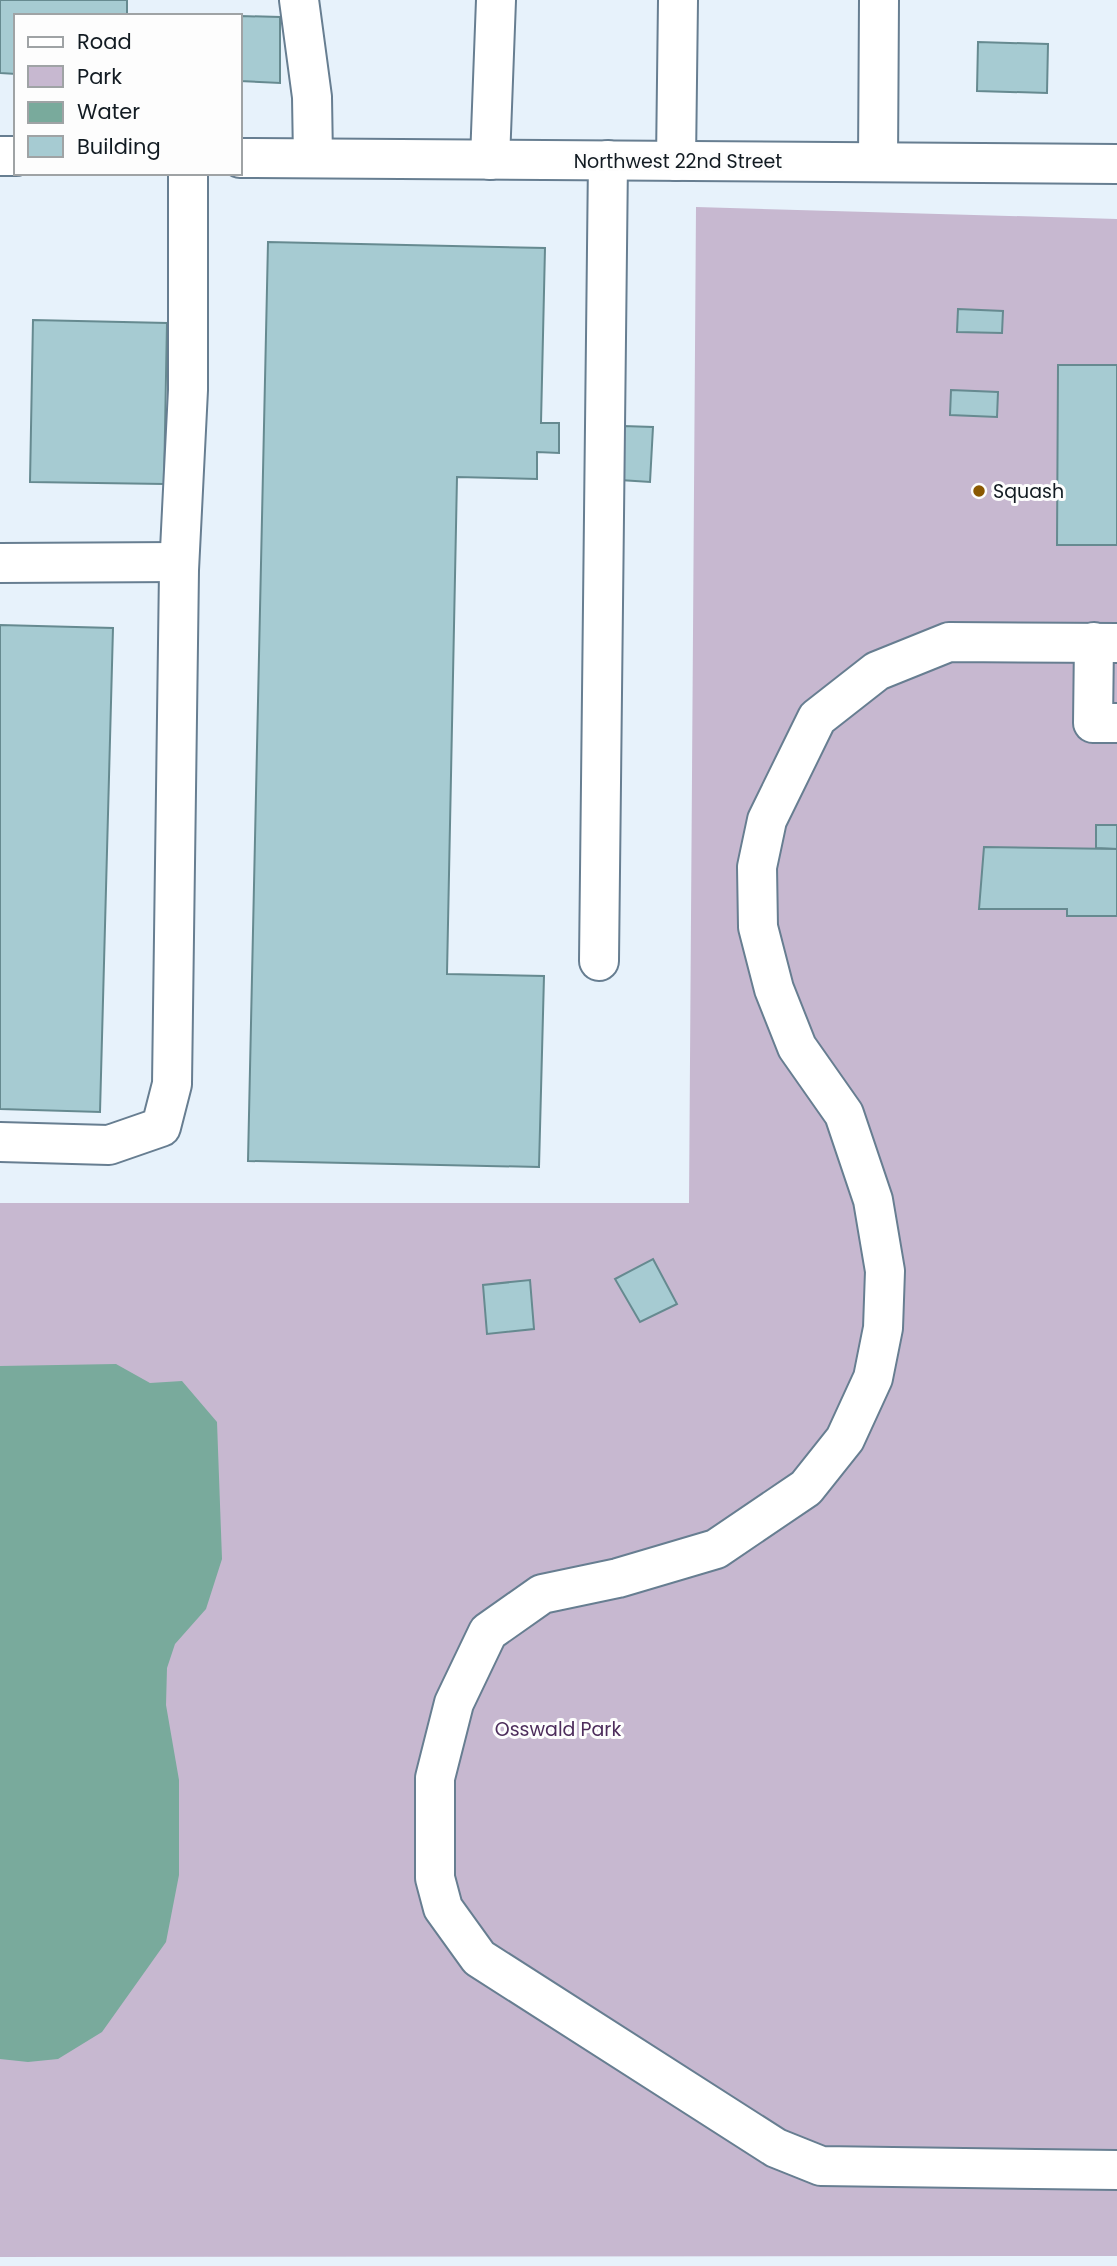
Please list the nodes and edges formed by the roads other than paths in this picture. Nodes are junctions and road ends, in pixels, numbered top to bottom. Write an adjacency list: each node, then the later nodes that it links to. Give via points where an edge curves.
1 (299, 0): 6 (street, via 312,97)
2 (496, 0): 7 (street)
3 (678, 0): 9 (street)
4 (879, 0): 10 (street)
5 (242, 158): 6 (street, Northwest 22nd Street)
6 (313, 158): 7 (street, Northwest 22nd Street)
7 (490, 160): 8 (street, Northwest 22nd Street)
8 (608, 160): 9 (street, Northwest 22nd Street); 17 (street)
9 (676, 161): 10 (street, Northwest 22nd Street)
10 (878, 162): 11 (street, Northwest 22nd Street)
11 (1117, 164)
12 (188, 175): 13 (street, via 188,390)
13 (179, 562): 14 (street); 18 (street, via 172,1084 161,1127 109,1145)
14 (0, 563)
15 (1105, 642): 16 (street, via 1093,723); 19 (street, via 949,642 877,671 817,718 767,820 757,867 758,927 774,989 797,1047 844,1114 873,1200 885,1271 883,1328 873,1378 845,1439 806,1488 716,1549 618,1578 542,1594 488,1632 454,1703 435,1779 433,1835 435,1878 443,1908 479,1958 776,2148 821,2166)
16 (1117, 723)
17 (599, 961)
18 (0, 1142)
19 (1117, 2170)

